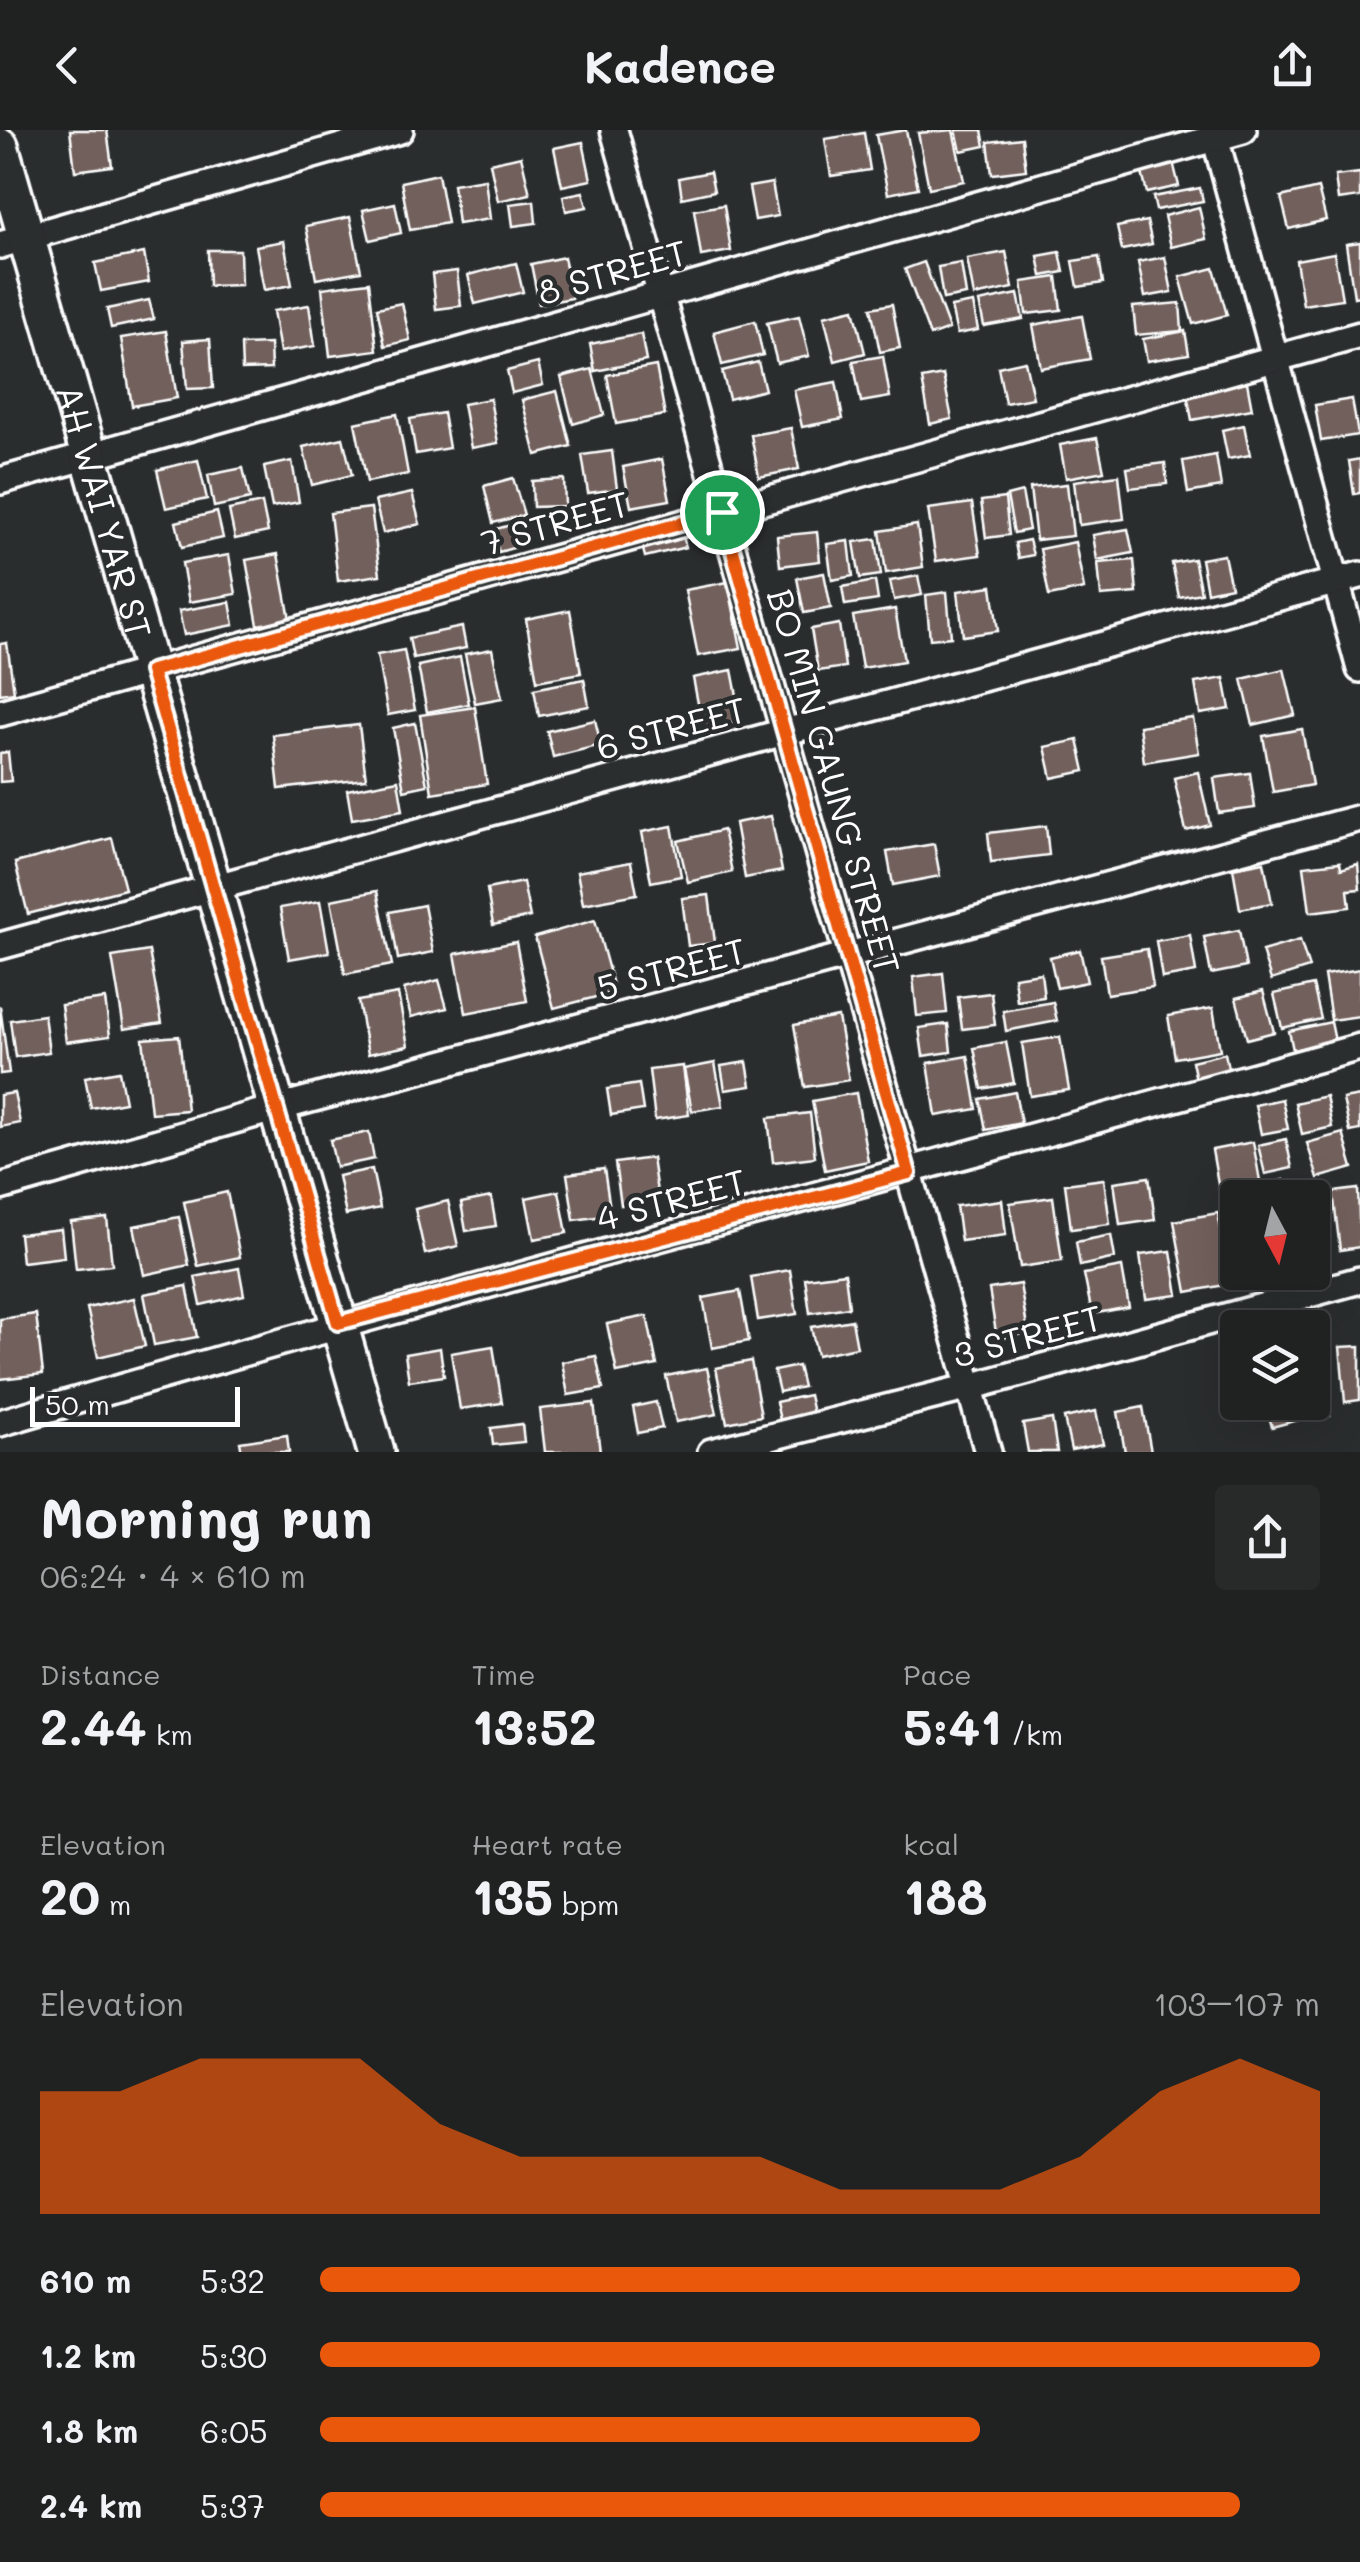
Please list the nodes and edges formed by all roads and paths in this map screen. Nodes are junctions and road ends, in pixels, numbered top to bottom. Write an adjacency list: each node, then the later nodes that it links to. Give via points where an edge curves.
1 (400, 130): 6 (street)
2 (614, 130): 7 (street, BO MIN GAUNG STREET)
3 (1243, 130): 4 (street, 8 STREET)
4 (1214, 134): 7 (street, 8 STREET); 9 (street)
5 (0, 146): 6 (street, AH WAI YAR ST)
6 (13, 242): 10 (street, AH WAI YAR ST)
7 (660, 293): 10 (street, 8 STREET); 12 (street, BO MIN GAUNG STREET)
8 (1360, 335): 9 (street, 7 STREET)
9 (1276, 358): 12 (street, 7 STREET); 13 (street)
10 (90, 457): 11 (street, 8 STREET); 15 (street, AH WAI YAR ST)
11 (0, 481)
12 (722, 512): 15 (street, 7 STREET); 17 (street, BO MIN GAUNG STREET)
13 (1348, 579): 14 (street); 17 (street, 6 STREET)
14 (1360, 668)
15 (151, 671): 16 (street, 7 STREET); 19 (street, AH WAI YAR ST)
16 (0, 713)
17 (784, 733): 19 (street, 6 STREET); 21 (street, BO MIN GAUNG STREET)
18 (1360, 818): 21 (street, 5 STREET)
19 (213, 886): 20 (street, 6 STREET); 23 (street, AH WAI YAR ST)
20 (0, 946)
21 (848, 958): 23 (street, 5 STREET); 24 (street, BO MIN GAUNG STREET)
22 (1360, 1047): 24 (street, 4 STREET)
23 (277, 1108): 25 (street, 5 STREET); 27 (street, AH WAI YAR ST)
24 (909, 1173): 27 (street, 4 STREET); 28 (street, BO MIN GAUNG STREET)
25 (0, 1186)
26 (1360, 1280): 28 (street, 3 STREET)
27 (338, 1323): 29 (street, 4 STREET); 30 (street, AH WAI YAR ST)
28 (970, 1387): 31 (street, 3 STREET); 32 (street, BO MIN GAUNG STREET)
29 (0, 1423)
30 (376, 1452)
31 (712, 1452)
32 (988, 1452)

